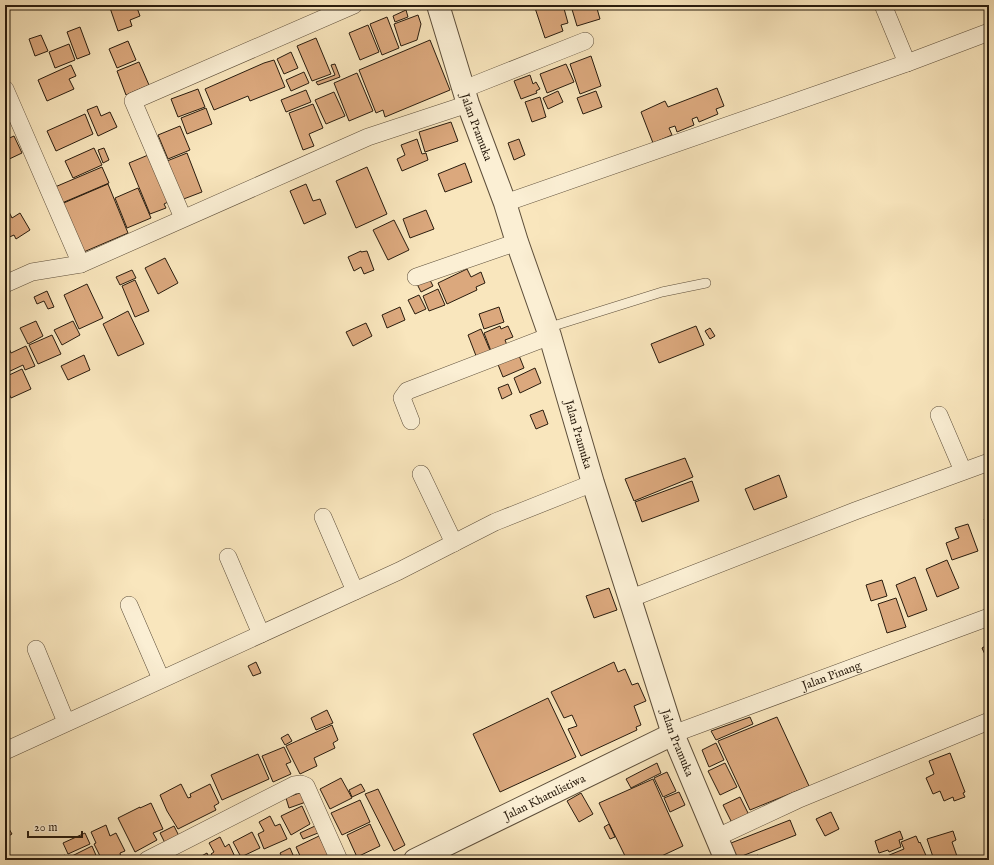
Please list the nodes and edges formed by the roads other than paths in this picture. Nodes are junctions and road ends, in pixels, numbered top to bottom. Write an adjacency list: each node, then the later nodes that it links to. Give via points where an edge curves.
1 (354, 5): 10 (street, via 133,100)
2 (438, 5): 8 (street, Jalan Pramuka)
3 (884, 5): 6 (street)
4 (989, 32): 6 (street)
5 (585, 41): 8 (street)
6 (907, 62): 9 (street)
7 (5, 89): 12 (street)
8 (466, 96): 9 (street, Jalan Pramuka); 10 (street)
9 (505, 202): 11 (street, Jalan Pramuka)
10 (183, 218): 12 (street)
11 (516, 242): 13 (street); 16 (street, Jalan Pramuka)
12 (81, 264): 15 (street, via 32,272)
13 (416, 277)
14 (706, 283): 16 (lane, via 662,292)
15 (5, 284)
16 (548, 332): 18 (street, via 407,391 402,398); 22 (street, Jalan Pramuka)
17 (939, 415): 20 (street)
18 (411, 421)
19 (989, 462): 20 (street)
20 (963, 471): 27 (street)
21 (421, 474): 24 (street)
22 (593, 483): 24 (street, via 495,522); 27 (street, Jalan Pramuka)
23 (323, 517): 26 (street)
24 (454, 543): 26 (street)
25 (228, 558): 30 (street)
26 (355, 591): 30 (street)
27 (629, 598): 35 (street, Jalan Pramuka)
28 (129, 605): 32 (street)
29 (989, 617): 35 (street, Jalan Pinang)
30 (261, 634): 32 (street)
31 (36, 649): 34 (street)
32 (161, 679): 34 (street)
33 (989, 721): 37 (street, via 797,800 724,834)
34 (66, 722): 36 (street)
35 (673, 734): 37 (street, Jalan Pramuka); 40 (street, Jalan Khatulistiwa)
36 (5, 752)
37 (715, 834): 41 (street, Jalan Pramuka)
38 (147, 860): 39 (street, via 294,785 301,784 306,786)
39 (340, 860)
40 (415, 860)
41 (726, 860)

